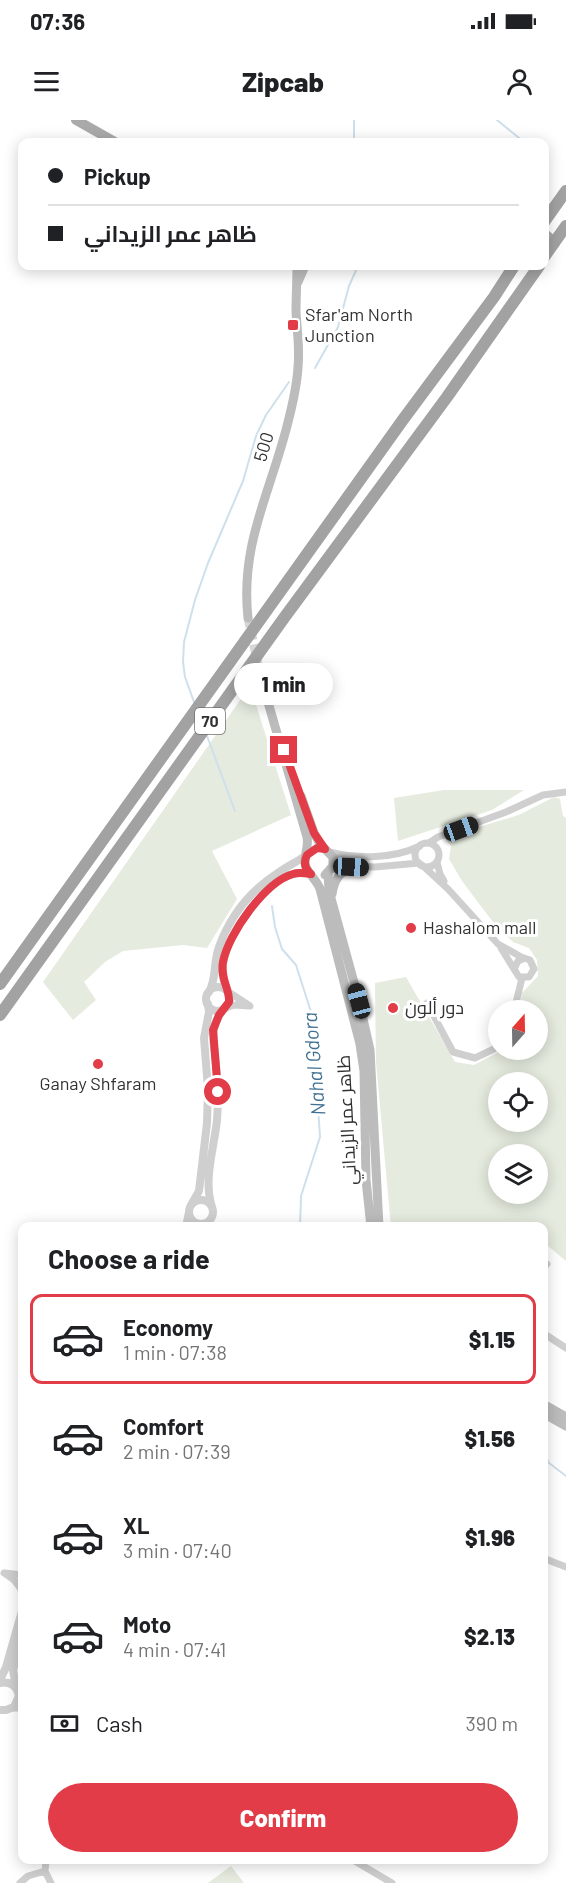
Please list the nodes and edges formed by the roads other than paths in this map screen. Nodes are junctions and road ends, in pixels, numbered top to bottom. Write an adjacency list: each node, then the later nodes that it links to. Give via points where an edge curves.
1 (76, 120): 3 (main road)
2 (88, 120): 4 (main road)
3 (108, 138)
4 (119, 138)
5 (564, 194): 6 (highway); 7 (highway)
6 (549, 207)
7 (549, 215)
8 (566, 226): 9 (highway)
9 (550, 241)
10 (297, 270): 14 (main road, 500)
11 (303, 270): 14 (main road, 500)
12 (511, 270): 34 (highway, 70)
13 (535, 270): 41 (highway, 70)
14 (297, 284): 15 (main road, 500, via 296,388 250,550)
15 (248, 618)
16 (261, 678): 17 (main road)
17 (276, 731): 21 (main road, via 314,833); 22 (main road, via 307,837)
18 (566, 792): 19 (street, via 543,795)
19 (429, 843): 20 (street); 23 (street, via 438,850)
20 (420, 846): 21 (street, via 381,856); 24 (street, via 416,854)
21 (327, 851): 22 (main road, via 317,848); 26 (main road, via 333,862)
22 (307, 855): 27 (main road, via 306,867); 36 (street, via 269,879 243,904 221,941 214,981)
23 (437, 862): 24 (street, via 429,867); 28 (street)
24 (420, 864): 25 (street); 28 (street)
25 (351, 867): 26 (street); 29 (main road, via 336,879)
26 (330, 871): 27 (main road, via 320,876); 29 (main road, ظاهر عمر الزيداني)
27 (311, 874): 35 (street, via 294,873 281,880 250,910 224,959); 48 (main road, ظاهر عمر الزيداني, via 320,890 360,1044)
28 (448, 889): 30 (street)
29 (331, 900): 49 (main road, ظاهر عمر الزيداني, via 370,1050)
30 (498, 944): 31 (street); 32 (street)
31 (523, 958): 32 (street); 33 (street, via 530,960 534,969 529,977)
32 (514, 969): 33 (street)
33 (522, 978): 37 (street)
34 (0, 984)
35 (227, 991): 36 (street, via 217,987); 40 (street, via 230,998); 40 (street, via 250,1006)
36 (208, 992): 39 (street)
37 (517, 1000)
38 (427, 1003): 42 (street, via 453,1052 475,1058)
39 (208, 1004): 40 (street, via 216,1011); 44 (street, via 204,1038 207,1123 199,1191)
40 (225, 1008): 43 (street, via 216,1020 213,1035 218,1092 208,1192)
41 (0, 1015)
42 (488, 1052)
43 (212, 1207): 44 (street, via 203,1200); 47 (street, via 212,1215)
44 (190, 1208): 45 (street); 46 (street)
45 (187, 1222)
46 (195, 1222)
47 (205, 1222)
48 (370, 1222)
49 (379, 1222)
50 (548, 1335): 51 (street)
51 (566, 1348)
52 (548, 1407): 54 (main road)
53 (548, 1416): 55 (main road)
54 (566, 1417)
55 (566, 1426)
56 (548, 1560): 57 (street)
57 (566, 1567)
58 (2, 1572): 59 (street); 60 (street)
59 (18, 1574)
60 (18, 1586)
61 (18, 1625): 63 (street)
62 (18, 1655): 64 (street, via 14,1670)
63 (0, 1681): 65 (street)
64 (18, 1688)
65 (18, 1691)
66 (18, 1700): 67 (street)
67 (5, 1710)
68 (46, 1864): 70 (street)
69 (360, 1864): 73 (street)
70 (45, 1871): 71 (street); 72 (street)
71 (20, 1883)
72 (51, 1883)
73 (392, 1883)

